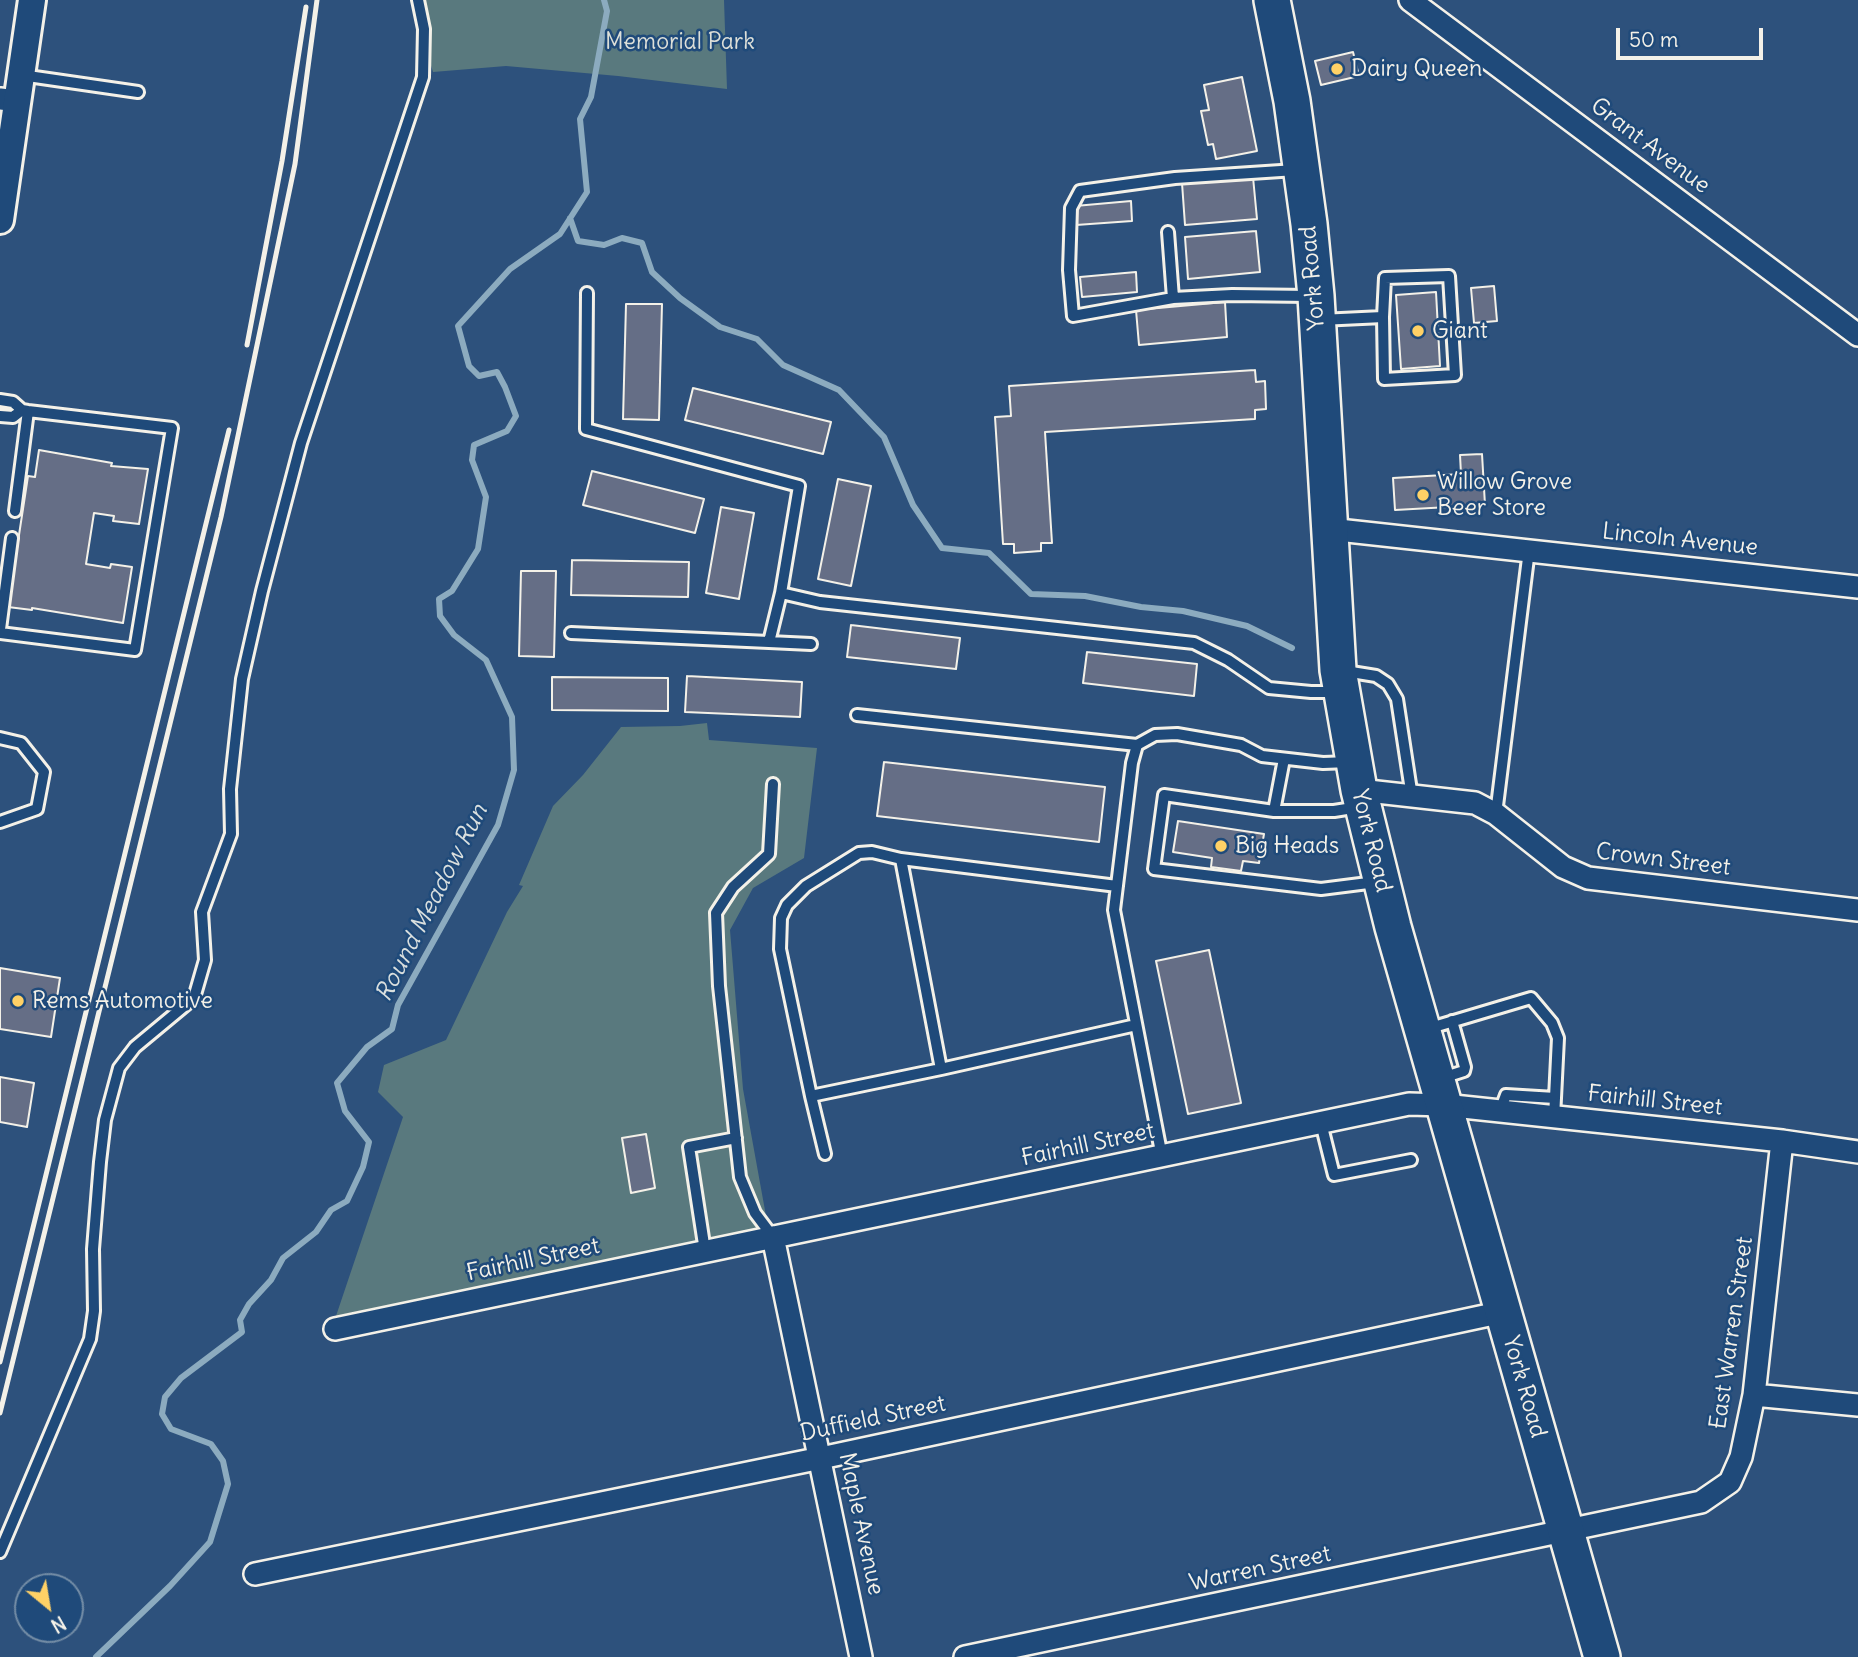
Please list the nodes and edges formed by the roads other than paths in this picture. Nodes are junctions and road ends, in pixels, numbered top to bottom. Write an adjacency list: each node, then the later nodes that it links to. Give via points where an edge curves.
1 (32, 0): 5 (street)
2 (418, 0): 64 (lane, via 424,29 423,77 301,443 242,679 230,789 231,834 202,912 205,960 194,998 135,1047 119,1068 105,1120 100,1163 90,1339)
3 (1410, 0): 14 (street, Grant Avenue)
4 (1276, 2): 7 (highway, York Road)
5 (13, 92): 6 (lane); 8 (street)
6 (138, 92)
7 (1302, 169): 11 (lane, via 1175,178 1080,191 1071,208 1073,316); 12 (highway, York Road)
8 (0, 220)
9 (1168, 232): 11 (lane)
10 (587, 293): 23 (lane, via 586,429 799,486)
11 (1173, 298): 12 (lane, via 1232,295)
12 (1317, 308): 13 (lane); 19 (highway, York Road)
13 (1383, 317): 13 (lane, via 1384,379 1455,375 1449,276 1385,278)
14 (1858, 335)
15 (0, 400): 16 (lane)
16 (25, 410): 17 (lane); 18 (lane); 24 (lane, via 172,428 135,650)
17 (0, 416)
18 (15, 511)
19 (1329, 529): 21 (street, Lincoln Avenue); 28 (highway, York Road)
20 (12, 538): 24 (lane)
21 (1529, 550): 22 (street, Lincoln Avenue); 37 (lane)
22 (1858, 586)
23 (780, 593): 26 (lane); 28 (lane, via 820,602 1194,643 1269,688 1311,692)
24 (0, 631)
25 (571, 633): 26 (lane)
26 (769, 642): 27 (lane)
27 (811, 644)
28 (1340, 681): 34 (highway, York Road); 35 (lane, via 1376,676 1388,684 1397,699)
29 (857, 715): 31 (lane)
30 (0, 738): 38 (lane, via 21,743 44,772 37,809)
31 (1137, 745): 32 (lane, via 1155,735 1177,734); 41 (lane)
32 (1284, 759): 34 (lane); 36 (lane)
33 (773, 784): 50 (lane, via 769,854 733,887 716,913)
34 (1358, 786): 35 (street, Crown Street); 36 (lane, via 1334,811); 40 (highway, York Road)
35 (1412, 797): 37 (street, Crown Street, via 1475,803)
36 (1274, 811): 40 (lane, via 1164,795 1154,869 1321,889)
37 (1496, 814): 42 (street, Crown Street, via 1563,867 1588,878)
38 (0, 822)
39 (901, 859): 41 (lane); 45 (lane); 47 (lane, via 859,853 806,886 781,918 780,948)
40 (1381, 881): 44 (highway, York Road)
41 (1117, 886): 43 (lane, via 1114,910)
42 (1858, 910)
43 (1136, 1025): 45 (lane); 54 (lane)
44 (1438, 1026): 46 (highway, York Road); 48 (lane, via 1531,998 1558,1038)
45 (941, 1069): 47 (lane)
46 (1441, 1092): 48 (street, Fairhill Street, via 1500,1111); 49 (street, Fairhill Street, via 1409,1104); 58 (highway, York Road)
47 (811, 1096): 53 (lane)
48 (1554, 1107): 51 (street, Fairhill Street)
49 (1321, 1123): 54 (street, Fairhill Street); 55 (lane, via 1334,1175)
50 (736, 1138): 56 (lane, via 740,1177 755,1213); 57 (lane, via 689,1147)
51 (1782, 1141): 52 (street, Fairhill Street); 60 (street, East Warren Street)
52 (1858, 1152)
53 (824, 1154)
54 (1162, 1157): 56 (street, Fairhill Street)
55 (1411, 1160)
56 (773, 1237): 57 (street, Fairhill Street); 62 (street, Maple Avenue)
57 (705, 1251): 59 (street, Fairhill Street)
58 (1503, 1312): 62 (street, Duffield Street); 63 (highway, York Road)
59 (335, 1329)
60 (1754, 1395): 61 (street); 63 (street, East Warren Street, via 1741,1457 1730,1482 1701,1502)
61 (1858, 1405)
62 (821, 1458): 65 (street, Duffield Street); 66 (street, Maple Avenue)
63 (1566, 1531): 67 (street, Warren Street); 68 (highway, York Road)
64 (0, 1552)
65 (255, 1574)
66 (861, 1657)
67 (965, 1657)
68 (1602, 1657)

